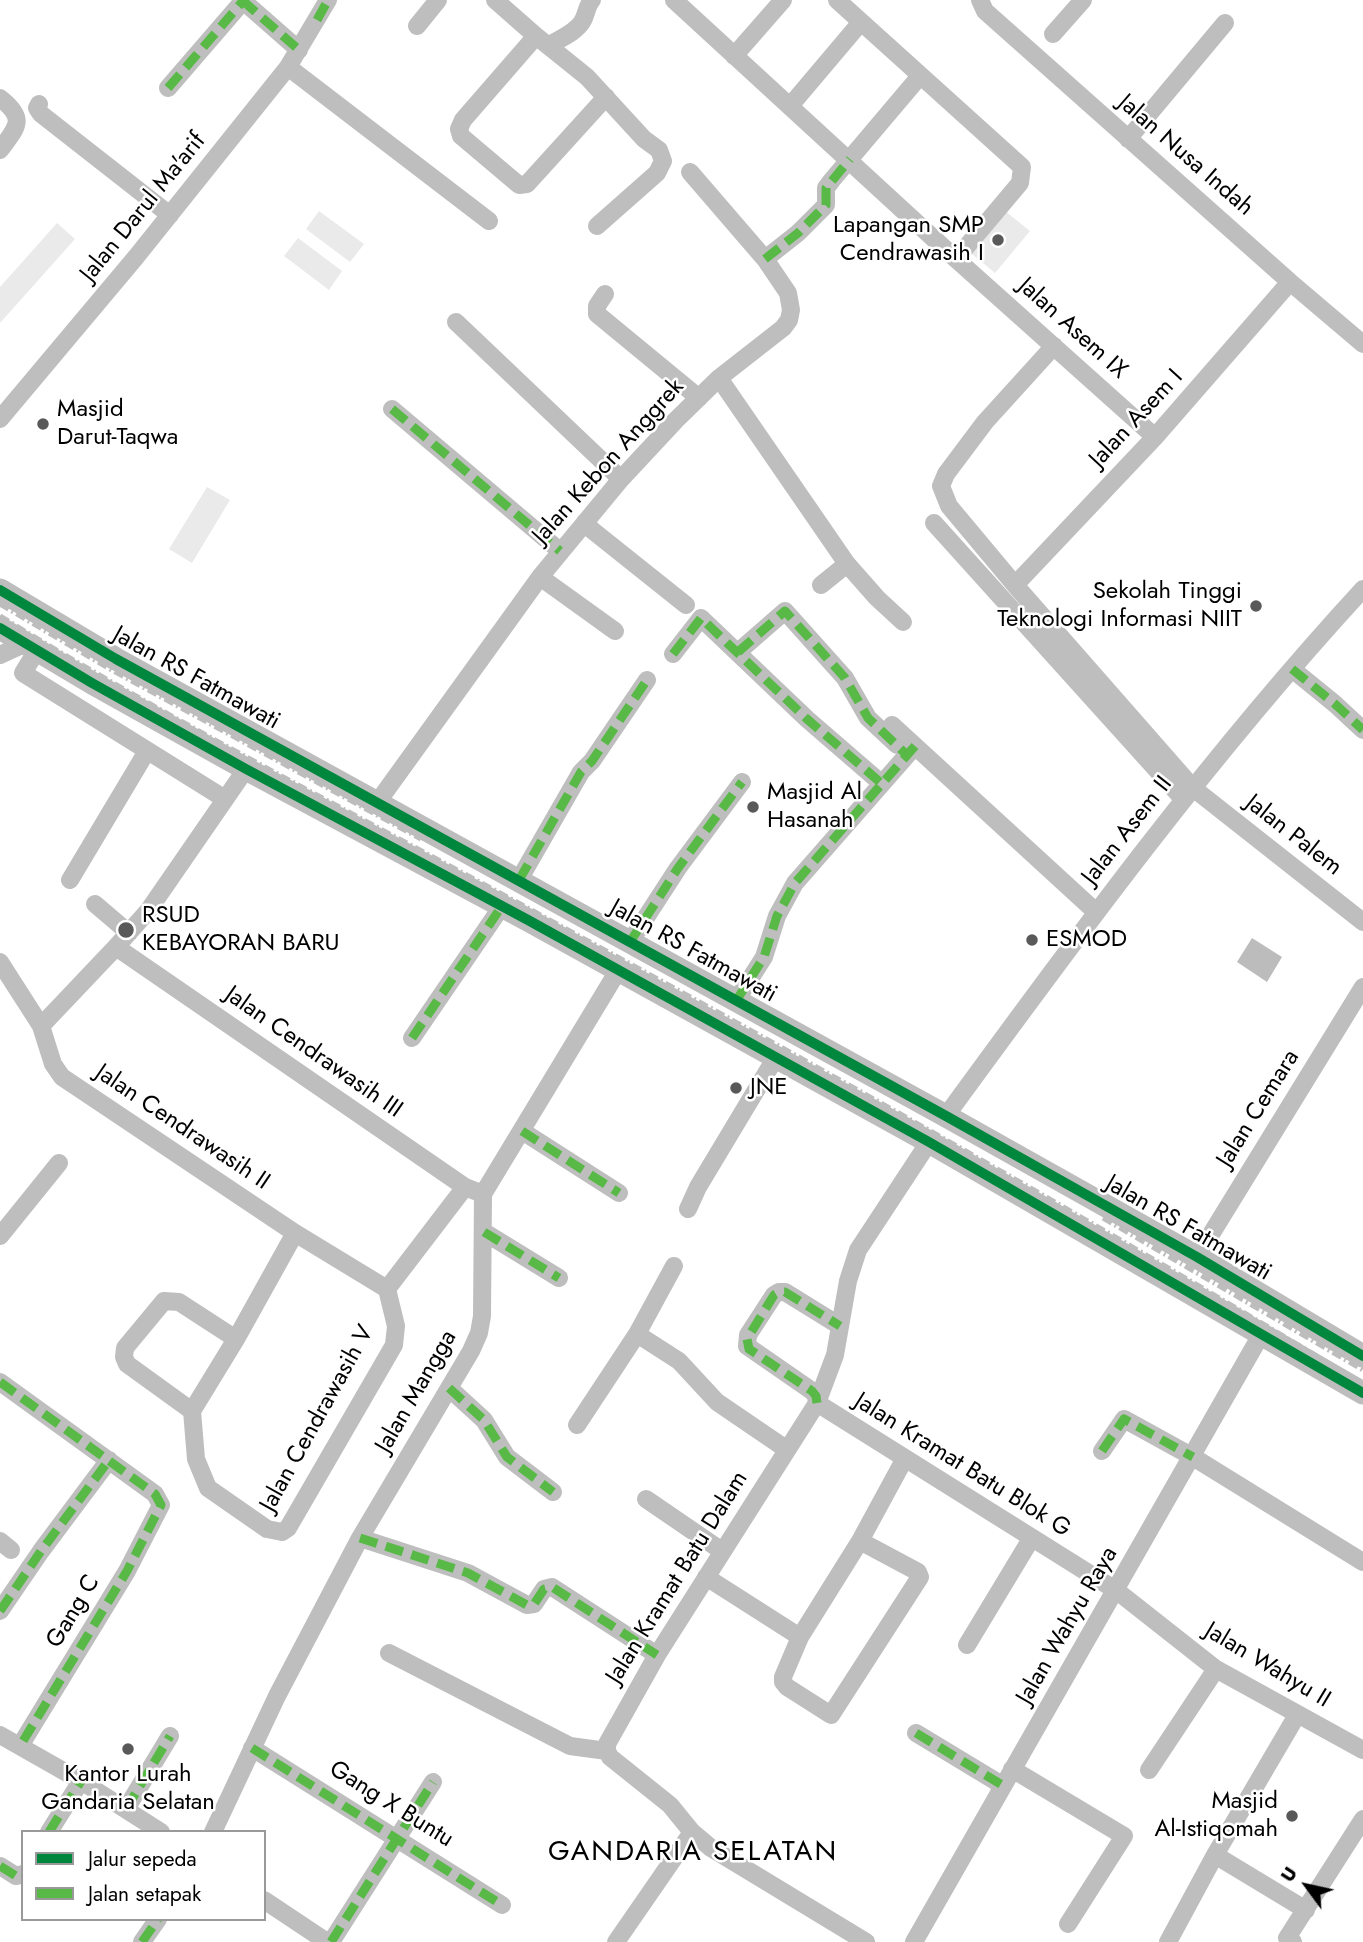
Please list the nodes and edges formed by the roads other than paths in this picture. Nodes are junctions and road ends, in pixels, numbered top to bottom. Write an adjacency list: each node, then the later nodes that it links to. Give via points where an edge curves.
1 (328, 0): 16 (street, Jalan Darul Ma'arif)
2 (438, 0): 13 (street)
3 (592, 0): 15 (street, via 572,32)
4 (674, 0): 17 (street, Jalan Asem IX)
5 (783, 0): 17 (street)
6 (837, 0): 11 (street)
7 (980, 0): 25 (street, Jalan Nusa Indah, via 985,12)
8 (1083, 0): 14 (street)
9 (243, 1): 16 (street); 20 (street)
10 (499, 1): 15 (street)
11 (861, 22): 19 (street); 24 (street)
12 (1225, 23): 25 (street)
13 (417, 26)
14 (1053, 34)
15 (542, 41): 21 (street); 21 (street, via 463,120 461,136 519,184 527,184)
16 (299, 50): 18 (street, Jalan Darul Ma'arif)
17 (734, 56): 24 (street, Jalan Asem IX)
18 (288, 67): 29 (street, Jalan Darul Ma'arif); 30 (street)
19 (919, 76): 27 (street); 32 (street, via 1022,167 1020,183)
20 (168, 88)
21 (606, 97): 31 (street, via 659,150 663,161 657,173)
22 (0, 98): 26 (street, via 12,108 18,122)
23 (39, 104): 29 (street, via 41,114)
24 (790, 106): 27 (street, Jalan Asem IX)
25 (1128, 139): 34 (street, Jalan Nusa Indah)
26 (0, 150)
27 (850, 159): 32 (street, Jalan Asem IX); 33 (street, via 827,188 826,205 817,216)
28 (690, 172): 33 (street, Jalan Kebon Anggrek)
29 (170, 215): 42 (street, Jalan Darul Ma'arif)
30 (489, 221)
31 (597, 226)
32 (956, 259): 38 (street, Jalan Asem IX)
33 (765, 260): 39 (street, Jalan Kebon Anggrek, via 788,293 789,320)
34 (1290, 282): 37 (street, Jalan Nusa Indah); 43 (street, Jalan Asem I)
35 (605, 294): 40 (street, via 597,314)
36 (456, 322): 44 (street)
37 (1363, 344)
38 (1054, 346): 43 (street, Jalan Asem IX); 51 (street, via 985,422 941,486 948,506)
39 (719, 378): 40 (street, Jalan Kebon Anggrek); 48 (street)
40 (699, 398): 44 (street, Jalan Kebon Anggrek)
41 (393, 409): 47 (street)
42 (0, 419)
43 (1156, 437): 51 (street, Jalan Asem I)
44 (621, 479): 45 (street, Jalan Kebon Anggrek)
45 (585, 522): 47 (street, Jalan Kebon Anggrek); 54 (street)
46 (934, 523): 71 (street)
47 (560, 551): 49 (street, Jalan Kebon Anggrek)
48 (847, 564): 50 (street); 55 (street)
49 (540, 578): 57 (street); 73 (street, Jalan Kebon Anggrek)
50 (821, 585)
51 (1015, 585): 71 (street)
52 (1363, 589): 62 (street, Jalan Asem II)
53 (0, 590): 73 (main road, Jalan RS Fatmawati)
54 (685, 605)
55 (903, 622)
56 (0, 628): 58 (main road, Jalan RS Fatmawati)
57 (615, 631)
58 (32, 646): 60 (street); 67 (street, via 23,673); 68 (main road, Jalan RS Fatmawati)
59 (738, 652): 61 (street, via 701,618); 66 (street, via 785,611 845,678 868,718); 70 (street)
60 (0, 654)
61 (673, 654)
62 (1292, 669): 65 (street); 71 (street, Jalan Asem II)
63 (647, 680): 74 (street, via 592,761)
64 (892, 725): 66 (street)
65 (1363, 730)
66 (911, 750): 70 (street); 78 (street)
67 (147, 751): 72 (street); 75 (street)
68 (246, 769): 72 (street); 76 (main road, Jalan RS Fatmawati)
69 (742, 782): 81 (street)
70 (881, 783): 86 (street, via 795,883 777,916 764,957)
71 (1188, 794): 78 (street, Jalan Asem II); 79 (street, Jalan Palem)
72 (225, 799): 80 (street)
73 (377, 803): 74 (main road, Jalan RS Fatmawati)
74 (505, 872): 76 (main road, via 489,888); 81 (main road, Jalan RS Fatmawati)
75 (70, 880)
76 (490, 900): 84 (main road, Jalan RS Fatmawati); 88 (street)
77 (94, 904): 80 (street)
78 (1096, 912): 90 (street, Jalan Asem II)
79 (1363, 922)
80 (129, 933): 82 (street)
81 (630, 942): 86 (main road, Jalan RS Fatmawati)
82 (116, 947): 87 (street); 94 (street, Jalan Cendrawasih III)
83 (0, 962): 87 (street, Jalan Cendrawasih II)
84 (619, 969): 89 (main road, Jalan RS Fatmawati); 91 (street)
85 (1363, 987): 101 (street, Jalan Cemara)
86 (736, 1001): 90 (main road, Jalan RS Fatmawati)
87 (41, 1026): 100 (street, Jalan Cendrawasih II, via 62,1077)
88 (412, 1038)
89 (776, 1058): 92 (main road, Jalan RS Fatmawati); 97 (street)
90 (946, 1116): 101 (main road, Jalan RS Fatmawati)
91 (522, 1131): 95 (street); 96 (street)
92 (929, 1142): 105 (street, Jalan Kramat Batu Dalam, via 858,1250); 107 (main road, Jalan RS Fatmawati)
93 (60, 1163): 98 (street)
94 (465, 1187): 95 (street, Jalan Cendrawasih III); 104 (street)
95 (484, 1194): 99 (street, Jalan Mangga)
96 (619, 1194)
97 (688, 1209)
98 (3, 1225)
99 (484, 1231): 103 (street); 111 (street, Jalan Mangga, via 479,1333)
100 (295, 1233): 104 (street, Jalan Cendrawasih II); 108 (street)
101 (1197, 1257): 109 (main road, Jalan RS Fatmawati)
102 (674, 1266): 106 (street)
103 (559, 1278)
104 (387, 1290): 114 (street, Jalan Cendrawasih V, via 396,1326 394,1345 282,1532 267,1529 208,1488 196,1459)
105 (841, 1326): 113 (street, Jalan Kramat Batu Dalam); 113 (street, Jalan Kramat Batu Blok G, via 779,1292 747,1339 752,1352 814,1393)
106 (637, 1334): 115 (street); 116 (street, via 679,1360 717,1402)
107 (1262, 1334): 112 (main road, Jalan RS Fatmawati); 118 (street, Jalan Wahyu Raya)
108 (236, 1339): 114 (street); 114 (street, via 170,1300 164,1301 125,1348 127,1364)
109 (1363, 1356)
110 (0, 1382): 119 (street)
111 (449, 1388): 121 (street, via 484,1420 507,1457); 123 (street, Jalan Mangga)
112 (1363, 1393)
113 (817, 1403): 116 (street, Jalan Kramat Batu Dalam); 120 (street, Jalan Kramat Batu Blok G)
114 (192, 1411)
115 (577, 1425)
116 (786, 1449): 126 (street, Jalan Kramat Batu Dalam)
117 (1102, 1451): 118 (street, via 1124,1419)
118 (1193, 1457): 127 (street); 129 (street, Jalan Wahyu Raya)
119 (109, 1460): 130 (street); 140 (street, Gang C, via 160,1500 160,1512)
120 (904, 1460): 124 (street, Jalan Kramat Batu Blok G); 125 (street)
121 (553, 1492)
122 (646, 1499): 126 (street)
123 (360, 1538): 134 (street, via 468,1573 527,1605 552,1587); 141 (street, Jalan Mangga)
124 (1031, 1539): 129 (street, Jalan Kramat Batu Blok G); 132 (street)
125 (860, 1541): 131 (street); 131 (street, via 920,1577 831,1715 782,1682)
126 (722, 1551): 128 (street, Jalan Kramat Batu Dalam)
127 (1363, 1562)
128 (706, 1577): 131 (street); 134 (street, Jalan Kramat Batu Dalam)
129 (1117, 1591): 135 (street, Jalan Wahyu II); 144 (street, Jalan Wahyu Raya)
130 (0, 1611)
131 (800, 1637)
132 (967, 1645)
133 (389, 1653): 143 (street, via 570,1746)
134 (657, 1655): 143 (street, Jalan Kramat Batu Dalam)
135 (1216, 1669): 136 (street, Jalan Wahyu II); 145 (street)
136 (1297, 1715): 142 (street, Jalan Wahyu II); 156 (street)
137 (916, 1733): 148 (street)
138 (0, 1735): 140 (street)
139 (170, 1736): 149 (street)
140 (20, 1746): 146 (street)
141 (252, 1748): 153 (street, Jalan Mangga); 155 (street, Gang X Buntu)
142 (1363, 1750)
143 (607, 1751): 154 (street, via 670,1805)
144 (1012, 1769): 148 (street, Jalan Wahyu Raya); 163 (street, via 1124,1836)
145 (1149, 1770)
146 (81, 1780): 149 (street); 151 (street)
147 (433, 1782): 155 (street)
148 (1002, 1786): 169 (street, Jalan Wahyu Raya)
149 (126, 1809): 152 (street)
150 (1363, 1819): 161 (street)
151 (51, 1830)
152 (158, 1830)
153 (215, 1830)
154 (692, 1832): 167 (street); 168 (street)
155 (396, 1837): 160 (street, Gang X Buntu); 166 (street)
156 (1215, 1855): 161 (street); 170 (street)
157 (0, 1866): 158 (street)
158 (21, 1875)
159 (266, 1901): 166 (street)
160 (502, 1905)
161 (1306, 1910): 164 (street)
162 (157, 1921): 165 (street)
163 (1068, 1924)
164 (1288, 1941)
165 (142, 1942)
166 (329, 1942)
167 (616, 1942)
168 (866, 1942)
169 (914, 1942)
170 (1168, 1942)

